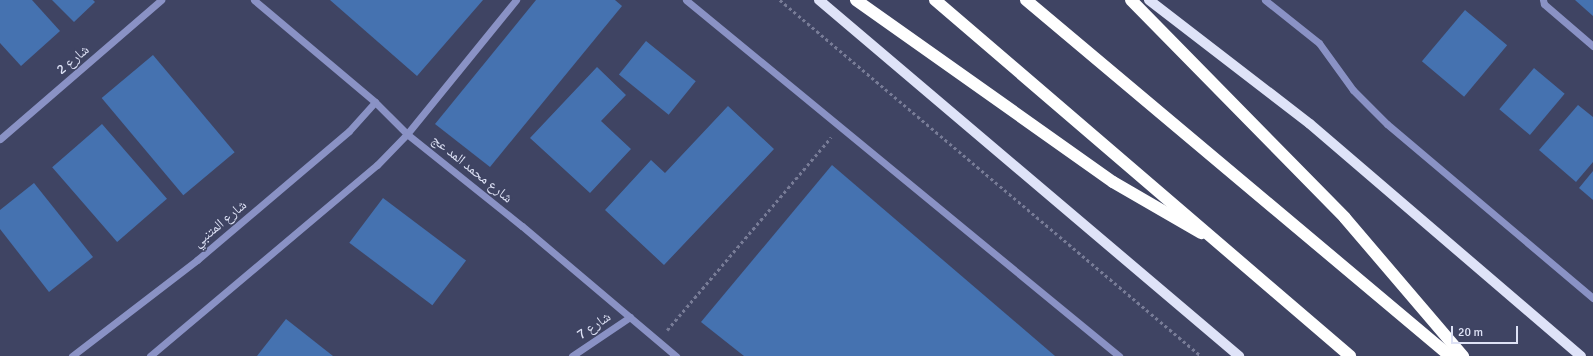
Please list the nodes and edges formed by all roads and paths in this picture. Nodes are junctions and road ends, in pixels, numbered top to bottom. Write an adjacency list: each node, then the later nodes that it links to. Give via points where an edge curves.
1 (161, 0): 18 (street, شارع 2)
2 (254, 0): 15 (street, شارع محمد المد عج)
3 (516, 0): 17 (street)
4 (686, 0): 16 (street)
5 (780, 0): 28 (path)
6 (819, 0): 29 (main road)
7 (856, 0): 19 (highway, via 1113,182)
8 (935, 0): 19 (highway)
9 (1026, 0): 31 (highway)
10 (1131, 0): 32 (highway, via 1345,218)
11 (1149, 0): 33 (main road, via 1310,124)
12 (1265, 0): 20 (street, via 1319,43 1353,90 1387,124)
13 (1543, 0): 14 (street, via 1544,4)
14 (1593, 46)
15 (375, 102): 17 (street, شارع محمد المد عج); 23 (street, شارع المتنبي, via 349,131 197,260)
16 (840, 126): 22 (path); 27 (street)
17 (407, 134): 21 (street, شارع محمد المد عج); 24 (street, via 377,165)
18 (0, 139)
19 (1229, 250): 30 (highway)
20 (1593, 298)
21 (630, 317): 22 (street, شارع محمد المد عج); 25 (street, شارع 7)
22 (658, 341): 26 (street, شارع محمد المد عج)
23 (72, 356)
24 (150, 356)
25 (572, 356)
26 (676, 356)
27 (1119, 356)
28 (1201, 356)
29 (1239, 356)
30 (1350, 356)
31 (1450, 356)
32 (1463, 356)
33 (1581, 356)

